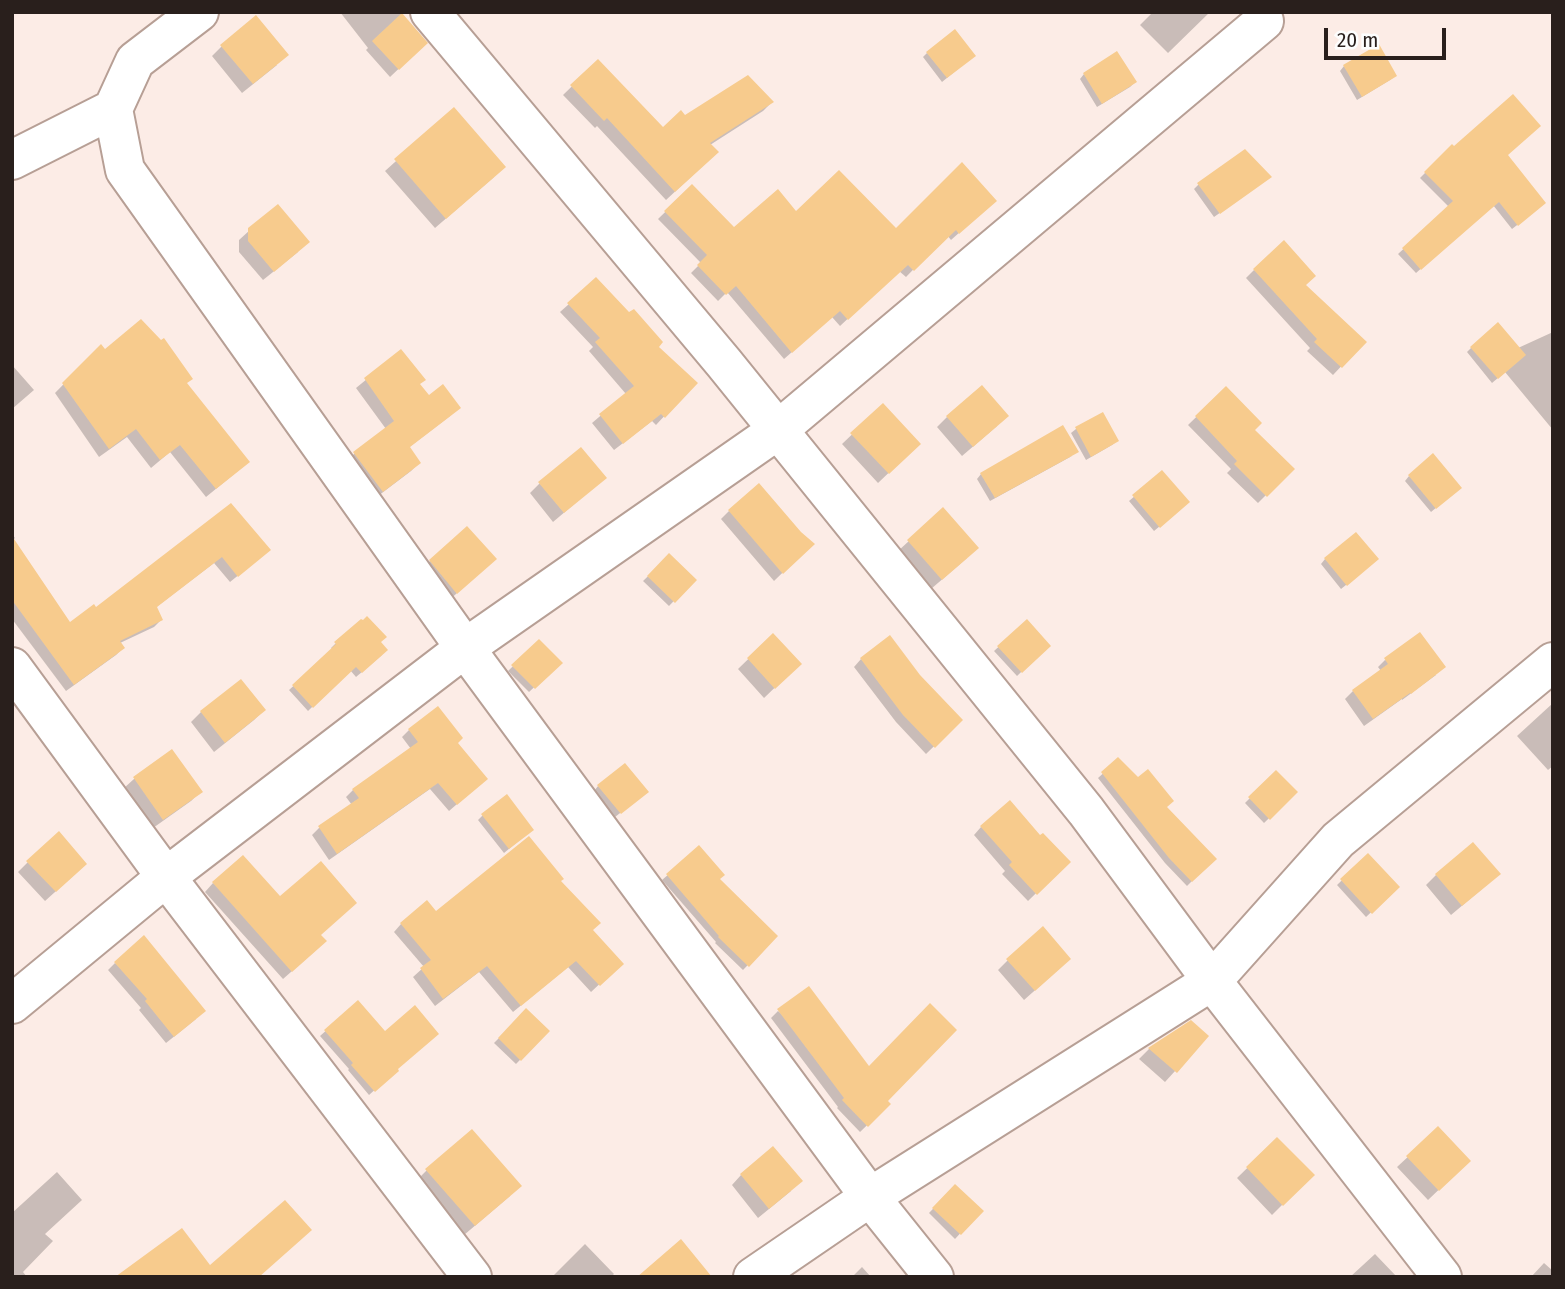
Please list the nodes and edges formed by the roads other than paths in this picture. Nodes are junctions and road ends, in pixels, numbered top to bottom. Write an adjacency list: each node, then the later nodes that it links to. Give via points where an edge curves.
1 (199, 12): 4 (street, via 135,61)
2 (429, 12): 6 (street)
3 (1264, 21): 6 (street)
4 (113, 109): 5 (street); 7 (street, via 125,170)
5 (12, 160)
6 (778, 430): 7 (street); 11 (street, via 1086,811)
7 (465, 648): 10 (street); 13 (street)
8 (1553, 662): 11 (street, via 1338,840)
9 (12, 667): 10 (street)
10 (166, 877): 12 (street); 14 (street)
11 (1212, 981): 13 (street); 17 (street)
12 (12, 1004)
13 (870, 1196): 15 (street); 16 (street)
14 (472, 1277)
15 (753, 1277)
16 (934, 1277)
17 (1441, 1277)

